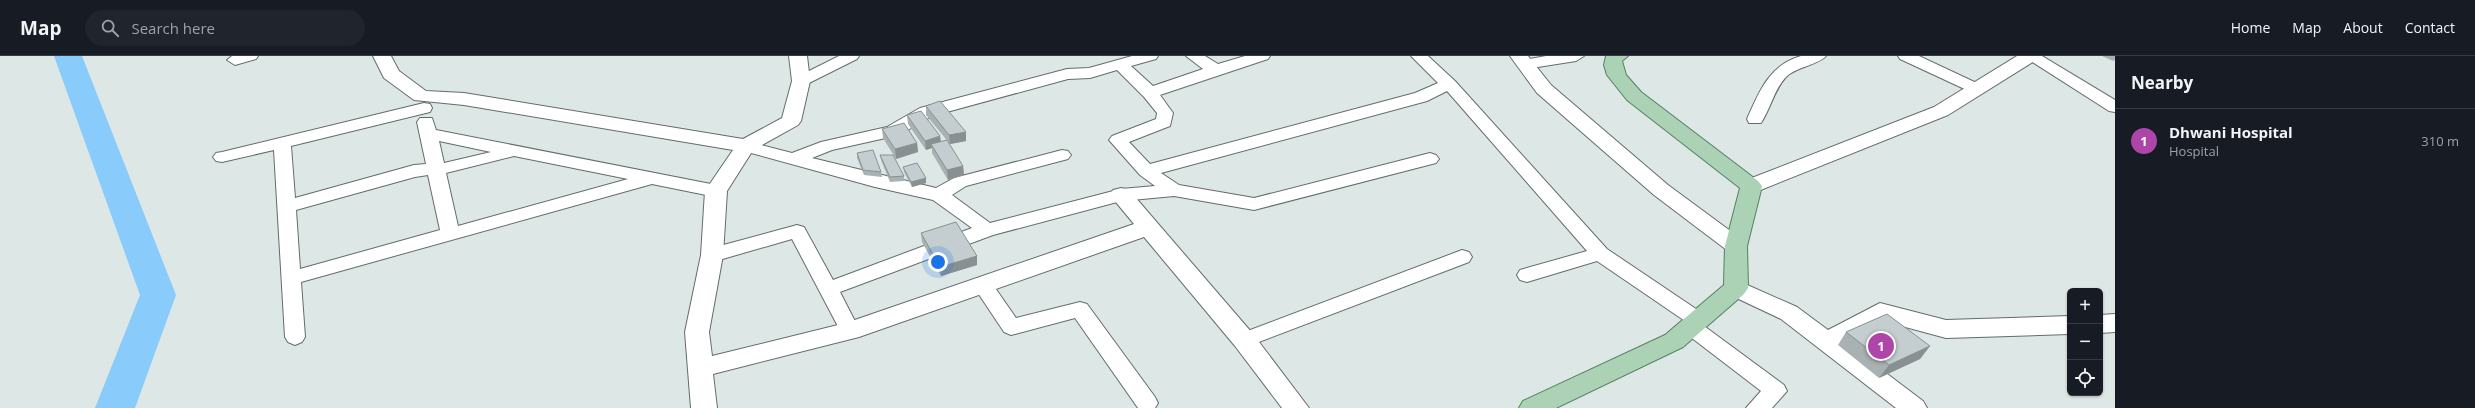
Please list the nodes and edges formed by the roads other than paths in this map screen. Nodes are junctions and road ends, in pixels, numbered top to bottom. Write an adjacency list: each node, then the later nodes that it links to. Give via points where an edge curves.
1 (382, 56): 20 (street, via 391,74)
2 (798, 56): 16 (street)
3 (851, 56): 16 (street)
4 (1150, 56): 14 (street)
5 (1194, 56): 15 (street)
6 (1262, 56): 15 (street)
7 (1419, 56): 17 (street)
8 (1576, 56): 13 (street)
9 (1619, 56): 34 (main road, via 1613,59 1613,68 1634,96)
10 (1818, 56): 22 (street, via 1801,60 1777,74)
11 (1906, 56): 18 (street)
12 (2030, 56): 18 (street); 21 (street)
13 (1522, 60): 43 (street, via 1544,89 1661,190)
14 (1120, 65): 19 (street); 29 (street, via 1067,74 926,112 893,131 828,146)
15 (1216, 70): 19 (street)
16 (801, 82): 25 (street, via 791,121)
17 (1449, 84): 32 (street, via 1421,97); 44 (street)
18 (1977, 89): 34 (street, via 1941,111)
19 (1150, 93): 32 (street, via 1165,113 1164,122 1118,140)
20 (422, 102): 23 (street); 24 (street); 25 (street, via 464,99)
21 (2115, 107)
22 (1755, 119)
23 (429, 134): 26 (street); 31 (street)
24 (282, 142): 28 (street); 39 (street)
25 (746, 146): 29 (street); 36 (street)
26 (514, 150): 31 (street, via 455,167); 33 (street)
27 (1062, 155): 38 (street, via 960,182)
28 (222, 157)
29 (793, 159): 38 (street)
30 (1430, 159): 35 (street, via 1254,204)
31 (436, 169): 39 (street, via 414,171); 42 (street)
32 (1146, 171): 35 (street)
33 (653, 178): 36 (street); 42 (street)
34 (1751, 186): 43 (main road)
35 (1174, 190): 37 (street)
36 (716, 191): 45 (street)
37 (1121, 194): 40 (street); 41 (street)
38 (939, 195): 41 (street)
39 (286, 207): 48 (street)
40 (1149, 227): 49 (street); 58 (street)
41 (987, 230): 51 (street)
42 (450, 234): 48 (street)
43 (1736, 246): 50 (main road)
44 (1600, 254): 47 (street); 52 (street)
45 (712, 255): 51 (street, via 797,231); 60 (street, via 697,332)
46 (1462, 257): 58 (street)
47 (1527, 275)
48 (291, 278): 57 (street)
49 (982, 284): 56 (street); 61 (street, via 1011,327 1080,309)
50 (1736, 288): 52 (main road); 59 (street, via 1789,313)
51 (828, 289): 56 (street)
52 (1694, 323): 64 (main road, via 1674,341); 65 (street, via 1776,392)
53 (2115, 323): 54 (street)
54 (2103, 324)
55 (2067, 325): 59 (street, via 1946,329 1880,312)
56 (850, 331): 60 (street)
57 (295, 337)
58 (1244, 340): 63 (street)
59 (1827, 341): 66 (street)
60 (702, 368): 62 (street)
61 (1147, 403)
62 (704, 408)
63 (1296, 408)
64 (1532, 408)
65 (1757, 408)
66 (1914, 408)

